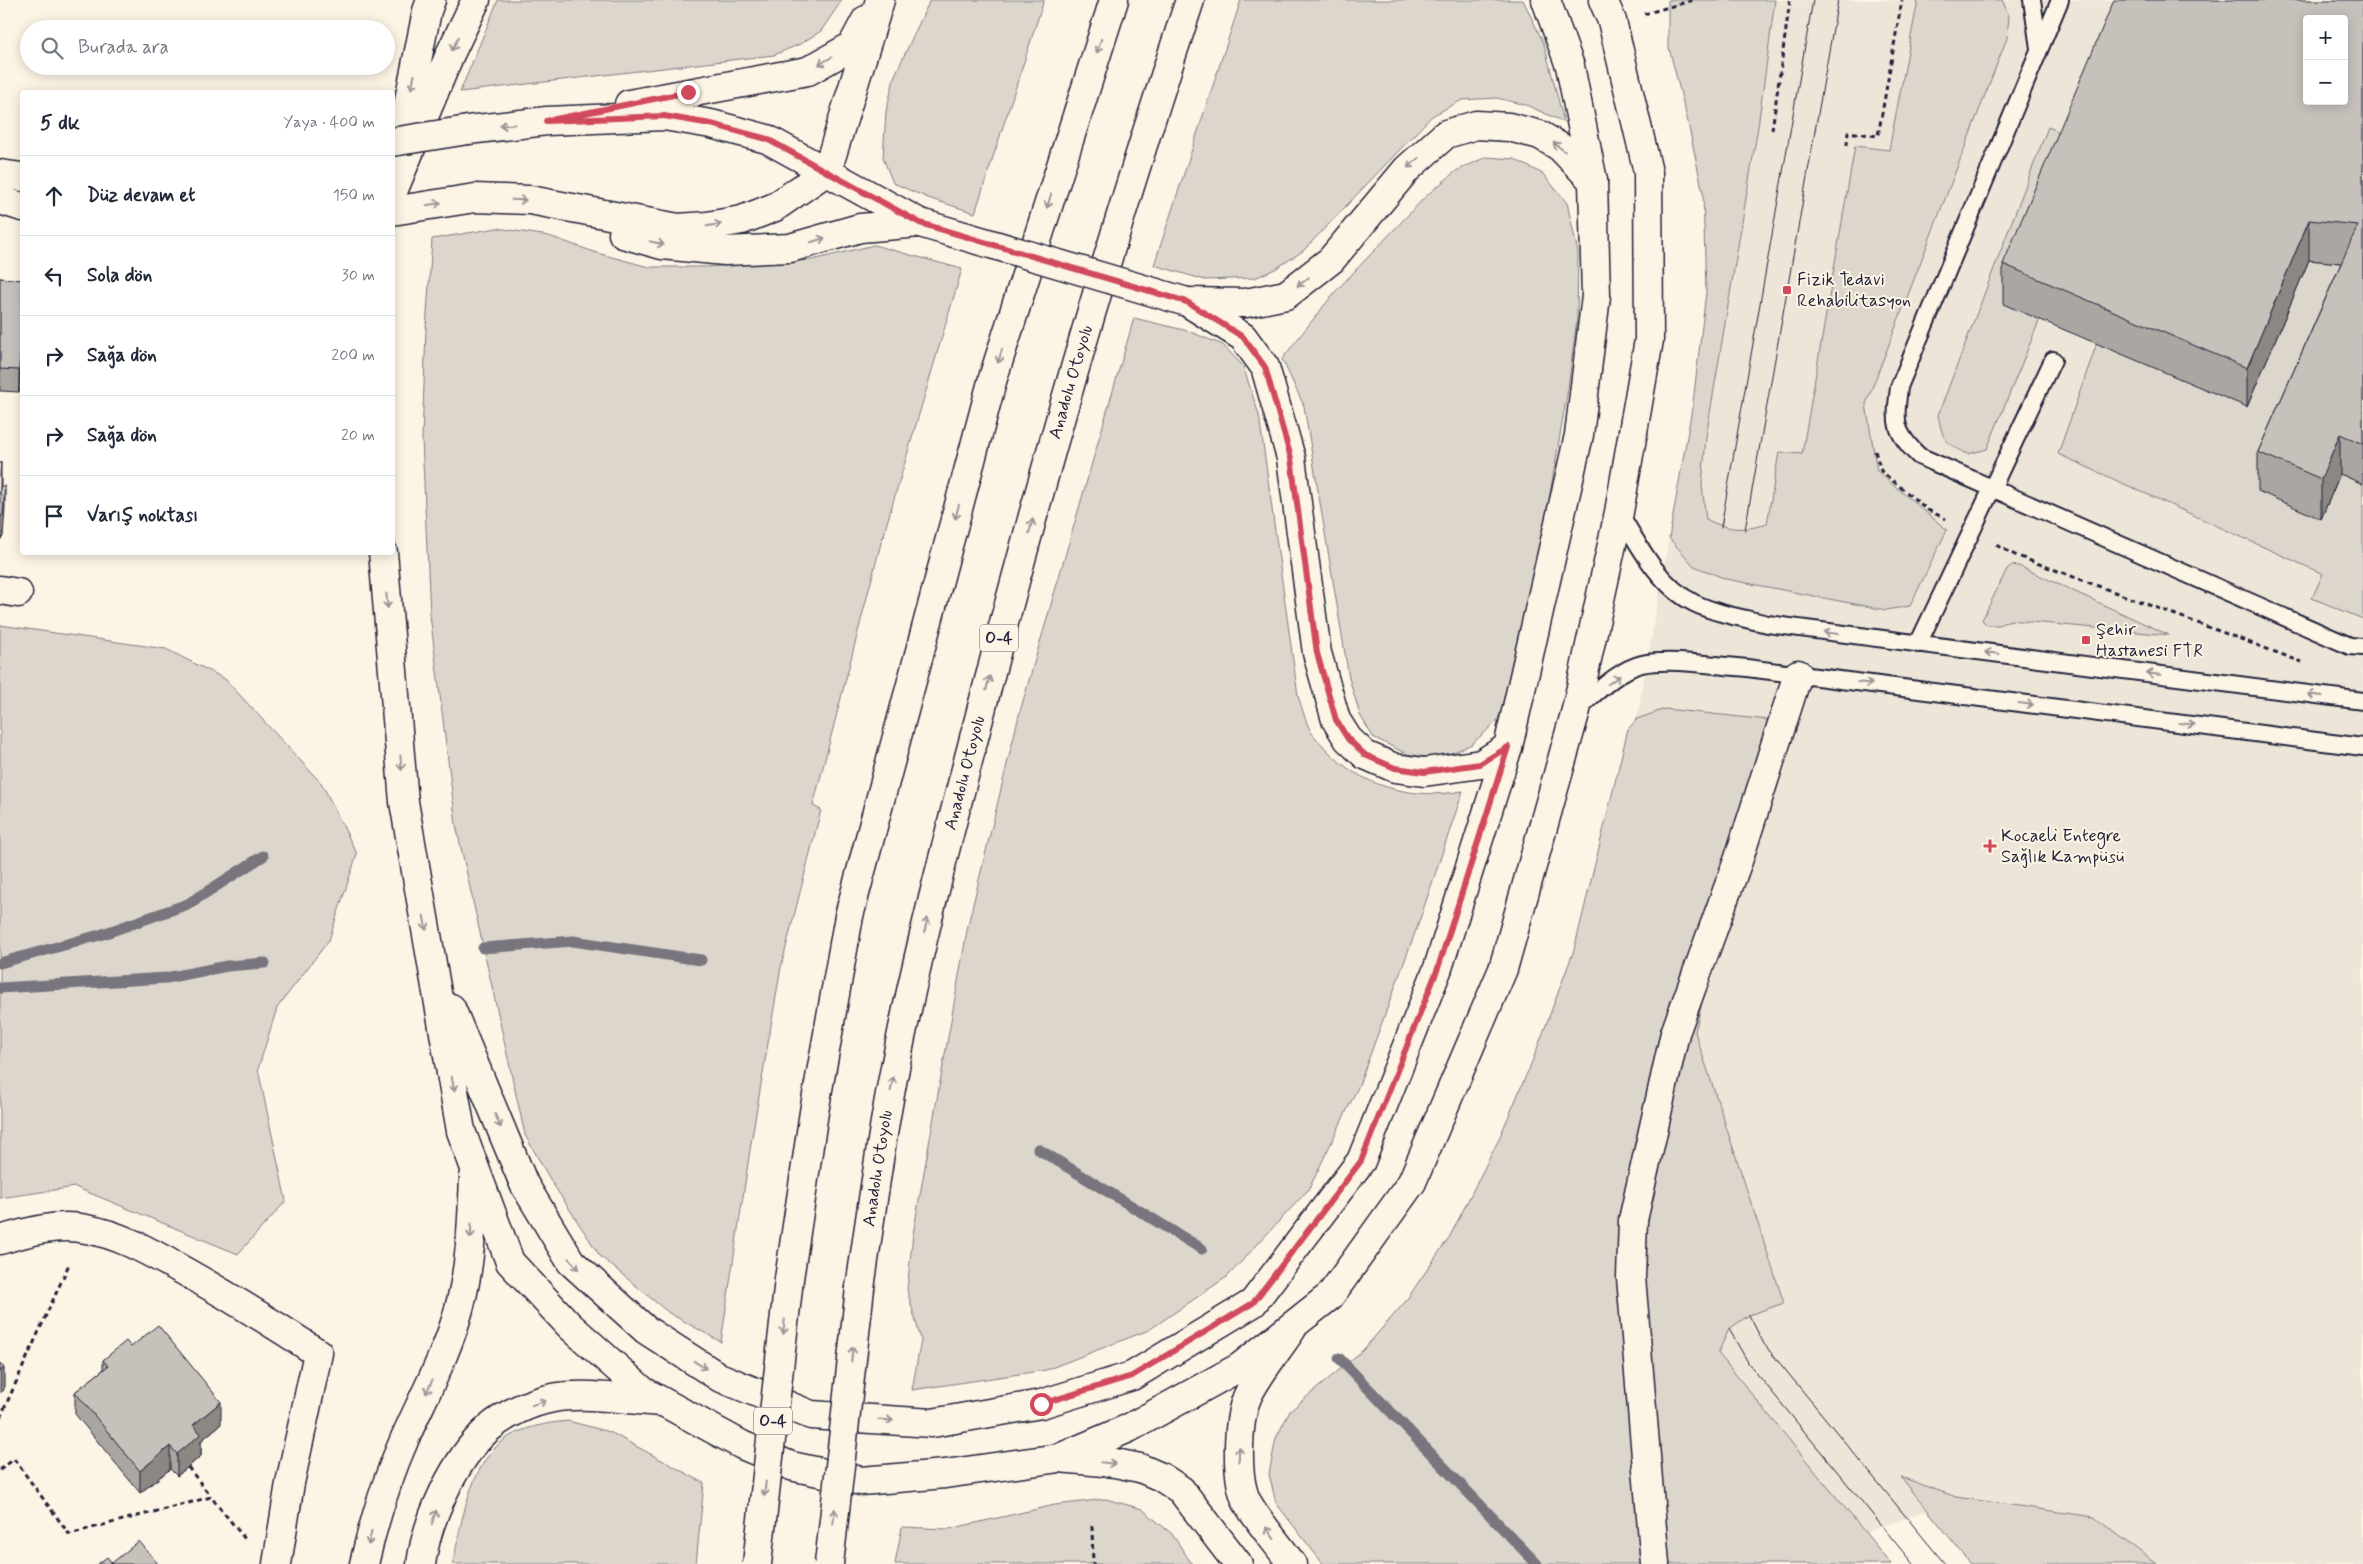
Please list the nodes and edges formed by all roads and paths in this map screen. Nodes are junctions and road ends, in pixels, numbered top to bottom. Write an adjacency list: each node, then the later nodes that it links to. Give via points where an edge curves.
1 (431, 0): 18 (main road, one-way to 18)
2 (476, 0): 23 (main road, one-way to 23)
3 (879, 0): 14 (main road, one-way to 14, via 852,46 808,71); 19 (main road)
4 (1114, 0): 57 (main road, O-4, one-way to 57, bridge, via 994,378 849,916 814,1112 789,1279)
5 (1190, 0): 58 (main road, Anadolu Otoyolu / O-4, one-way to 5, bridge, via 860,1288 885,1120 921,942 997,646 1071,382 1143,142)
6 (1546, 0): 22 (main road, via 1570,66)
7 (1694, 0): 12 (path)
8 (1790, 0): 15 (path)
9 (1902, 0): 17 (path, via 1878,136 1848,132)
10 (2032, 0): 13 (lane)
11 (2060, 0): 13 (lane)
12 (1607, 11): 32 (main road, via 1648,172 1649,340)
13 (2039, 50): 31 (lane, via 1898,387 1895,418 1903,441 1919,456)
14 (546, 121): 16 (main road, one-way to 16, bridge); 19 (main road, via 664,116 711,124 767,139)
15 (1772, 130)
16 (395, 142)
17 (1846, 145)
18 (395, 166)
19 (827, 171): 26 (main road, one-way to 19, via 678,228 707,226 742,220 775,207); 28 (main road)
20 (0, 174): 21 (main road)
21 (20, 177)
22 (1594, 181): 29 (main road, one-way to 29, via 1560,147 1540,135 1476,125 1446,134 1407,169 1331,260 1286,294 1246,303); 39 (main road, via 1596,296 1579,435)
23 (395, 187)
24 (0, 200): 25 (main road)
25 (20, 206)
26 (563, 207): 27 (main road, one-way to 26, via 474,198 530,200); 28 (main road, one-way to 28, via 621,233 662,245 725,251 790,248 860,228)
27 (395, 211)
28 (920, 223): 29 (main road, bridge)
29 (1187, 302): 39 (main road, via 1243,337 1265,367 1291,458 1317,653 1336,720 1348,739 1365,755 1395,768 1424,772 1480,764)
30 (2053, 360): 31 (lane)
31 (1992, 488): 34 (lane); 35 (lane, via 2350,646)
32 (1619, 512): 34 (lane, one-way to 32, via 1768,624 1693,602 1674,590 1643,552); 38 (main road)
33 (383, 555): 41 (main road, one-way to 41, via 404,802)
34 (1918, 644): 37 (lane, one-way to 34)
35 (2363, 647)
36 (1798, 674): 38 (lane, one-way to 36, via 1616,677 1642,664 1747,668); 40 (lane, one-way to 40); 62 (main road, via 1739,858 1675,1033 1633,1220 1631,1276)
37 (2363, 701)
38 (1576, 710): 45 (main road, via 1503,969 1412,1182 1330,1296)
39 (1508, 747): 41 (main road, one-way to 39, via 524,1184 571,1262 646,1330 719,1377 811,1415 932,1424 1041,1404 1132,1376 1253,1303 1361,1161 1438,968)
40 (2363, 747)
41 (432, 963): 42 (main road, one-way to 42, via 461,1130)
42 (474, 1165): 46 (main road, via 510,1262 570,1326 643,1391); 55 (main road, one-way to 55, via 470,1250 459,1308 438,1370 405,1438 377,1509)
43 (85, 1228): 44 (main road, via 55,1227); 47 (path); 54 (main road, via 149,1251 231,1297 318,1352 290,1483)
44 (0, 1240)
45 (1295, 1323): 48 (main road, via 1240,1368 1129,1428); 61 (main road, one-way to 45, via 1247,1502 1240,1484 1238,1458 1248,1394)
46 (666, 1403): 48 (main road, via 742,1445 791,1466 861,1481 945,1474); 56 (main road, one-way to 46, via 440,1498 464,1458 488,1428 516,1410 554,1398 595,1397)
47 (0, 1418)
48 (1060, 1458): 60 (main road, one-way to 60, via 1115,1463 1161,1476 1181,1490)
49 (188, 1466): 51 (path)
50 (0, 1470): 51 (path, via 14,1458 69,1534)
51 (211, 1497): 53 (path)
52 (1092, 1526): 59 (path)
53 (248, 1542)
54 (277, 1564)
55 (364, 1564)
56 (421, 1564)
57 (757, 1564)
58 (829, 1564)
59 (1093, 1564)
60 (1238, 1564)
61 (1292, 1564)
62 (1655, 1564)

